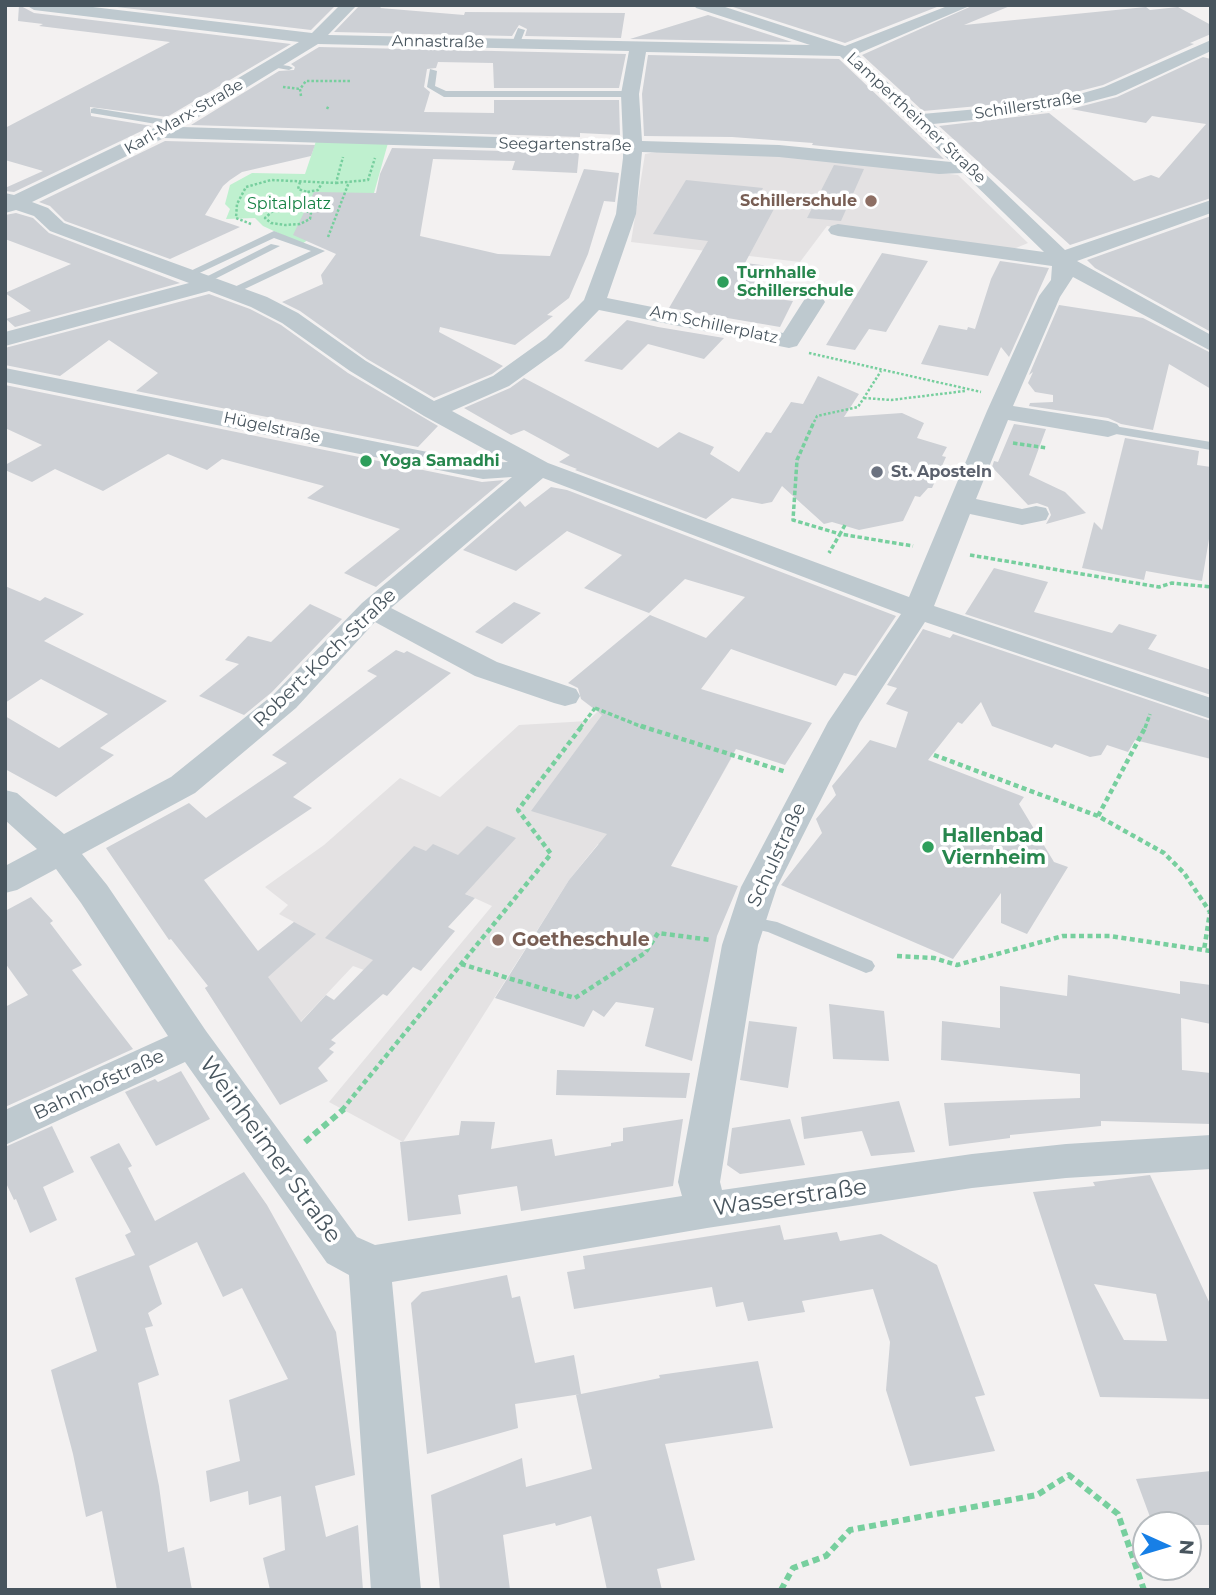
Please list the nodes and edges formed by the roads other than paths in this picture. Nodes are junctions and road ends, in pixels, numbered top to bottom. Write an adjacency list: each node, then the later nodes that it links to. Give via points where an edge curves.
1 (34, 5): 5 (street, Annastraße)
2 (349, 5): 5 (street, Karl-Marx-Straße)
3 (702, 5): 8 (street, Lampertheimer Straße)
4 (964, 5): 8 (street, Annastraße)
5 (315, 39): 6 (street, Annastraße, via 518,37); 13 (street, Karl-Marx-Straße, via 280,66)
6 (639, 45): 8 (street, Annastraße); 10 (street)
7 (1211, 45): 12 (street, Schillerstraße, via 1110,91 1070,102)
8 (844, 51): 12 (street, Lampertheimer Straße)
9 (433, 71): 10 (lane, via 431,87 444,94)
10 (630, 94): 14 (street)
11 (94, 111): 13 (lane)
12 (919, 120): 15 (street, Lampertheimer Straße)
13 (168, 128): 14 (street, Seegartenstraße, via 349,139); 16 (street, Karl-Marx-Straße)
14 (631, 146): 15 (street, Seegartenstraße, via 779,151); 22 (street, via 626,214)
15 (968, 167): 20 (street, Lampertheimer Straße)
16 (9, 203): 21 (street, via 41,212 57,227)
17 (1211, 206): 20 (street, via 1078,251)
18 (838, 230): 20 (street)
19 (275, 246): 21 (lane)
20 (1063, 261): 25 (street); 27 (street, Schulstraße, via 1062,281 1050,296)
21 (208, 283): 21 (lane, via 320,251 274,234); 24 (street); 28 (street, via 290,318)
22 (594, 302): 23 (street, Am Schillerplatz, via 789,341); 28 (street, via 554,343 501,381)
23 (814, 302)
24 (5, 340)
25 (1211, 344)
26 (5, 375): 31 (street, Hügelstraße, via 484,471)
27 (1002, 404): 29 (street); 32 (street, Schulstraße)
28 (433, 411): 31 (street)
29 (1108, 429): 30 (lane)
30 (1211, 446)
31 (539, 468): 34 (street, Robert-Koch-Straße); 35 (street)
32 (960, 504): 33 (street, via 1022,517); 35 (street, Schulstraße)
33 (1036, 514)
34 (372, 609): 36 (street, via 486,669); 39 (street, Robert-Koch-Straße, via 285,701 183,785)
35 (918, 610): 37 (street); 41 (street, Schulstraße, via 864,688 812,779)
36 (565, 696)
37 (1211, 709)
38 (5, 800): 39 (street, Weinheimer Straße)
39 (62, 852): 40 (street, Robert-Koch-Straße); 43 (street, Weinheimer Straße)
40 (5, 881)
41 (749, 918): 42 (lane); 46 (street, Schulstraße, via 699,1182)
42 (866, 966)
43 (192, 1042): 44 (street, Bahnhofstraße); 47 (street, Weinheimer Straße, via 341,1250)
44 (5, 1128)
45 (1211, 1152): 46 (street, Wasserstraße, via 1039,1164)
46 (707, 1210): 47 (street, Wasserstraße)
47 (371, 1265): 48 (street)
48 (396, 1590)

